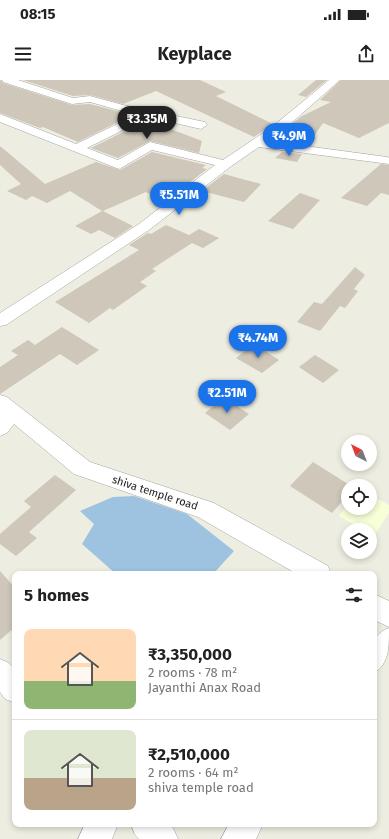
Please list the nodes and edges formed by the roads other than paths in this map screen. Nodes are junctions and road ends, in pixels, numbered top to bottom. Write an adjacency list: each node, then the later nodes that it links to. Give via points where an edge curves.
1 (8, 80): 3 (street, via 72,101 90,99)
2 (335, 80): 6 (street)
3 (149, 114): 5 (street); 7 (street)
4 (0, 118): 7 (street)
5 (201, 125)
6 (258, 143): 8 (street); 9 (street)
7 (78, 147): 9 (street, via 119,165 150,146)
8 (387, 161)
9 (225, 164): 10 (street, via 144,227)
10 (0, 321)
11 (4, 414): 12 (street, shiva temple road, via 82,468 206,510)
12 (314, 571)
13 (377, 608): 14 (street)
14 (389, 615)
15 (389, 640): 16 (street)
16 (377, 656)
17 (0, 672): 18 (street)
18 (12, 686)
19 (101, 827): 22 (street)
20 (149, 827): 23 (street)
21 (246, 827): 24 (street)
22 (94, 839)
23 (162, 839)
24 (237, 839)

